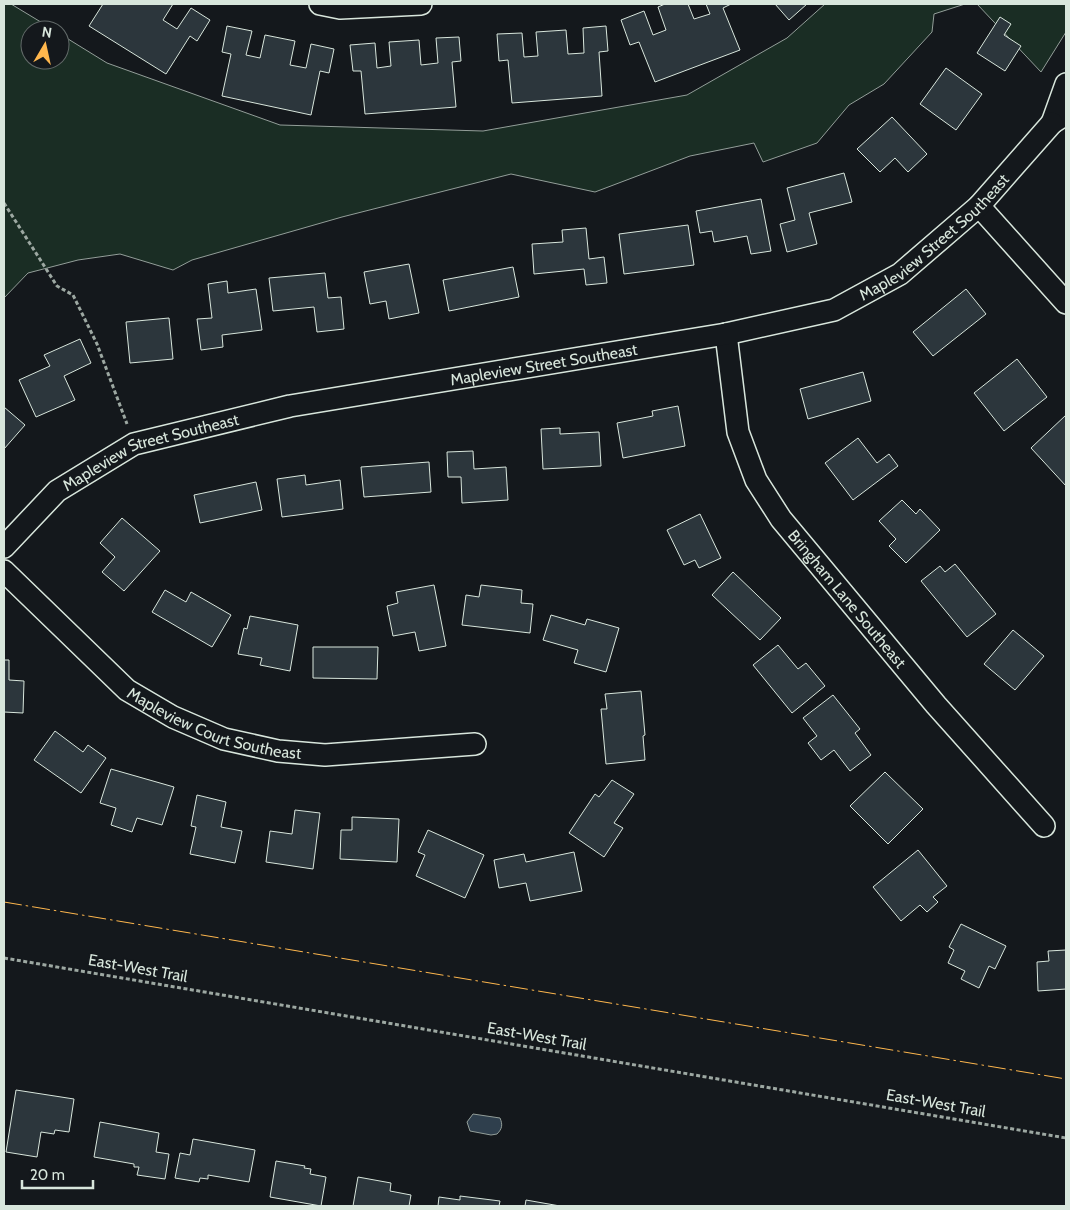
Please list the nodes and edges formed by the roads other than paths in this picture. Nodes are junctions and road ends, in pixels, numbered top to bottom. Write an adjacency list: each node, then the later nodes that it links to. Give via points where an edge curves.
1 (320, 4): 2 (street, via 340,8)
2 (421, 4)
3 (1066, 84): 4 (street, Mapleview Street Southeast)
4 (1059, 119): 5 (street, Mapleview Street Southeast)
5 (979, 206): 6 (street); 7 (street, Mapleview Street Southeast, via 900,274 834,310)
6 (1066, 303)
7 (726, 334): 8 (street, Mapleview Street Southeast, via 290,406 134,444 57,491); 11 (street, Bringham Lane Southeast, via 738,432 756,480 781,519 936,705)
8 (4, 547)
9 (4, 571): 10 (street, Mapleview Court Southeast, via 127,690 173,717 224,739 278,751 325,755)
10 (475, 744)
11 (1044, 826)

